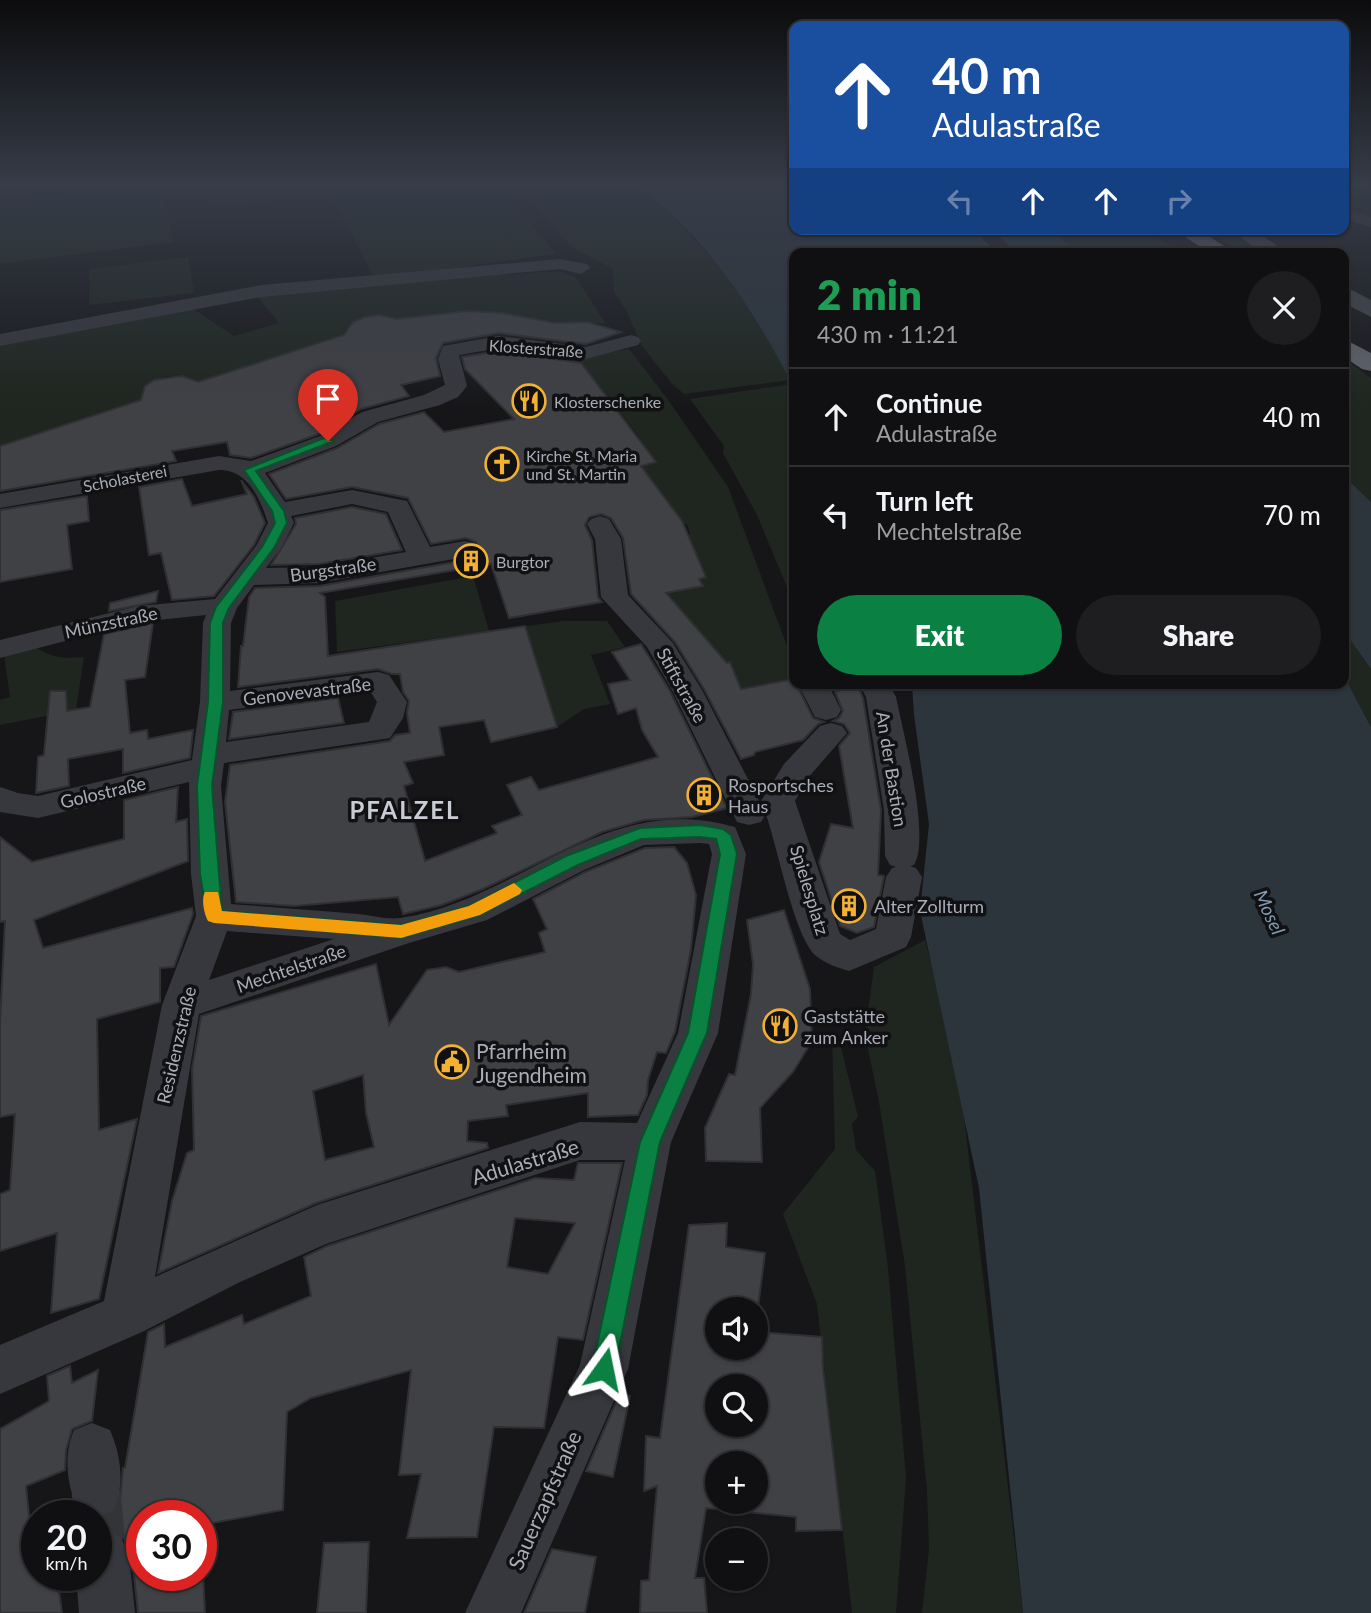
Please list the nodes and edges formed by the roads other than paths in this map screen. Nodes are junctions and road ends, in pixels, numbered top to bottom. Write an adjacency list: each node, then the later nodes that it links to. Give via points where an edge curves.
1 (581, 268): 5 (street, via 560,264 261,291)
2 (1349, 296): 3 (main road)
3 (1371, 310)
4 (1349, 329): 7 (highway)
5 (0, 340)
6 (631, 341): 10 (street, Klosterstraße, via 586,353 499,342 461,346 450,350 456,386 450,392 370,417 328,441)
7 (1371, 344)
8 (1349, 349): 9 (highway)
9 (1371, 364)
10 (250, 470): 11 (street, Scholasterei, via 219,463); 12 (street)
11 (0, 501)
12 (278, 511): 15 (street, via 352,497 398,506); 16 (street, Residenzstraße, via 281,523 277,533)
13 (600, 524): 24 (street, Stiftstraße, via 608,539 615,597 659,643)
14 (465, 549): 15 (street, Burgstraße)
15 (421, 555): 16 (street, Burgstraße, via 319,575)
16 (244, 577): 17 (street, Residenzstraße)
17 (223, 607): 18 (street, Münzstraße, via 193,606 142,614); 20 (street, Residenzstraße, via 217,623)
18 (0, 649)
19 (877, 689): 27 (street, An der Bastion, via 901,810 903,867 893,936 849,957)
20 (215, 702): 22 (street, Residenzstraße); 22 (street, Genovevastraße, via 378,681 392,702 379,731)
21 (823, 709): 24 (street, via 807,756)
22 (207, 761): 23 (street, Golostraße, via 38,807); 25 (street, Residenzstraße)
23 (0, 798)
24 (750, 817): 26 (street, Mechtelstraße, via 700,831 640,834 572,861 474,911); 27 (street, Spielesplatz, via 791,827); 29 (street, via 729,854 698,1033)
25 (214, 916): 26 (street, Mechtelstraße); 28 (street, Residenzstraße)
26 (401, 931): 28 (street, Mechtelstraße)
27 (827, 944)
28 (181, 1005): 30 (street, Residenzstraße)
29 (650, 1142): 30 (street, Adulastraße, via 580,1141 317,1226); 34 (street, Sauerzapfstraße, via 604,1369)
30 (125, 1316): 31 (street, Adulastraße)
31 (0, 1370)
32 (105, 1591): 33 (street)
33 (107, 1613)
34 (493, 1613)

